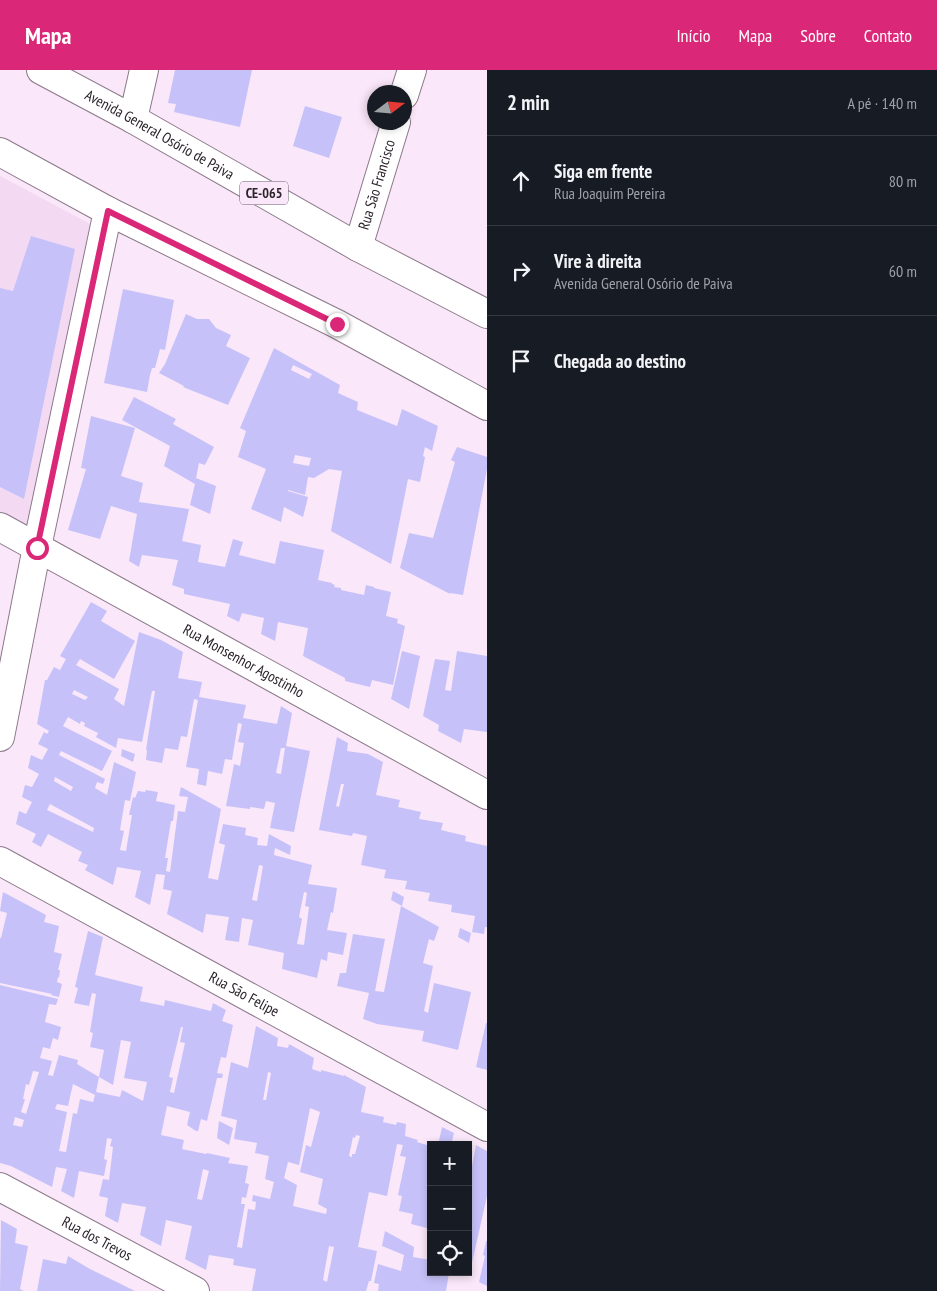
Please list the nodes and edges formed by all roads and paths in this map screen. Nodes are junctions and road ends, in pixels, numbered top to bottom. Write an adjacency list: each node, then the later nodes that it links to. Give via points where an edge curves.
1 (41, 70): 5 (street, Avenida General Osório de Paiva / CE-065)
2 (144, 70): 5 (street)
3 (412, 70): 4 (street)
4 (407, 85)
5 (133, 118): 9 (street, Avenida General Osório de Paiva / CE-065)
6 (394, 130): 9 (street, Rua São Francisco)
7 (0, 152): 8 (street)
8 (108, 211): 11 (street, via 337,324); 13 (street)
9 (358, 247): 10 (street, Avenida General Osório de Paiva / CE-065)
10 (487, 314)
11 (487, 406)
12 (0, 527): 13 (street, Rua Monsenhor Agostinho)
13 (37, 548): 14 (street); 15 (street, Rua Monsenhor Agostinho)
14 (0, 737)
15 (487, 795)
16 (0, 861): 17 (street, Rua São Felipe)
17 (487, 1128)
18 (0, 1187): 19 (street, Rua dos Trevos)
19 (195, 1291)

